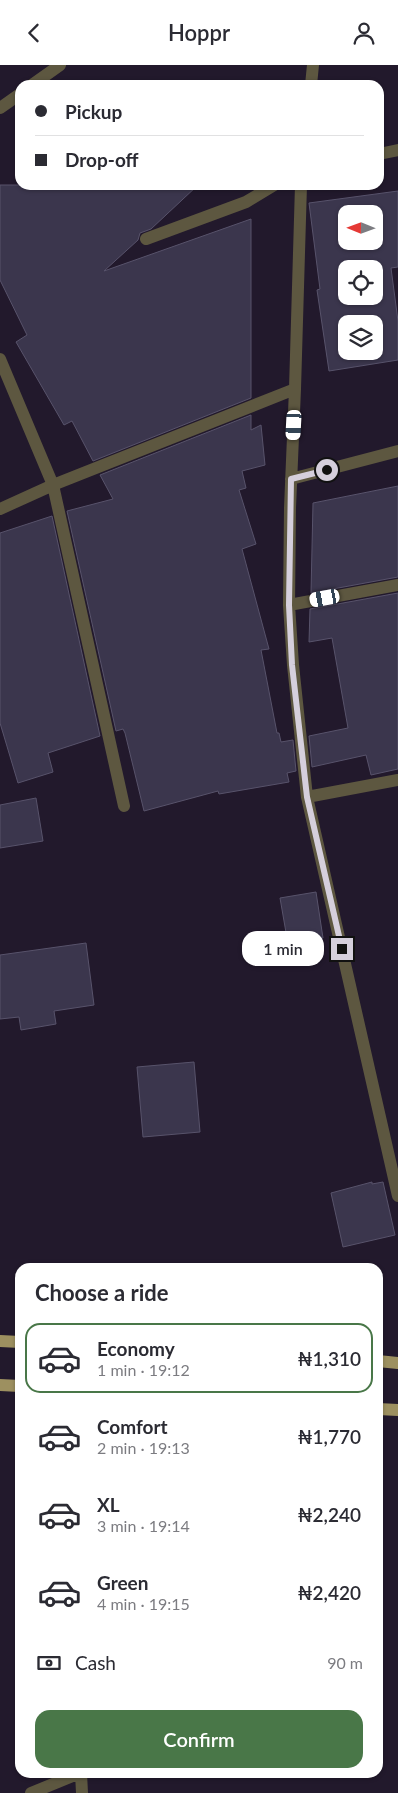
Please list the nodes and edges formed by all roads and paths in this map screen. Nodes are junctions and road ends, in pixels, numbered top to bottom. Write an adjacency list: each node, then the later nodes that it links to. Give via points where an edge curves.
1 (60, 65): 3 (street)
2 (313, 65): 4 (street)
3 (39, 80)
4 (312, 80)
5 (15, 98): 6 (street)
6 (0, 108)
7 (398, 151): 8 (street)
8 (384, 153)
9 (266, 190): 11 (street, via 246,202)
10 (301, 190): 13 (street)
11 (146, 239)
12 (0, 359): 16 (street)
13 (295, 389): 15 (street); 16 (street)
14 (398, 451): 15 (street)
15 (291, 479): 19 (street)
16 (53, 485): 17 (street); 22 (street)
17 (0, 509)
18 (398, 585): 19 (street)
19 (289, 605): 21 (street, via 292,665)
20 (398, 780): 21 (street)
21 (307, 797): 23 (street)
22 (124, 806)
23 (398, 1196)
24 (0, 1341): 25 (main road)
25 (15, 1342)
26 (383, 1362): 27 (main road)
27 (398, 1363)
28 (0, 1385): 29 (main road)
29 (15, 1386)
30 (383, 1409): 31 (main road)
31 (398, 1410)
32 (68, 1778): 34 (street)
33 (80, 1778): 35 (street)
34 (31, 1793)
35 (82, 1793)

